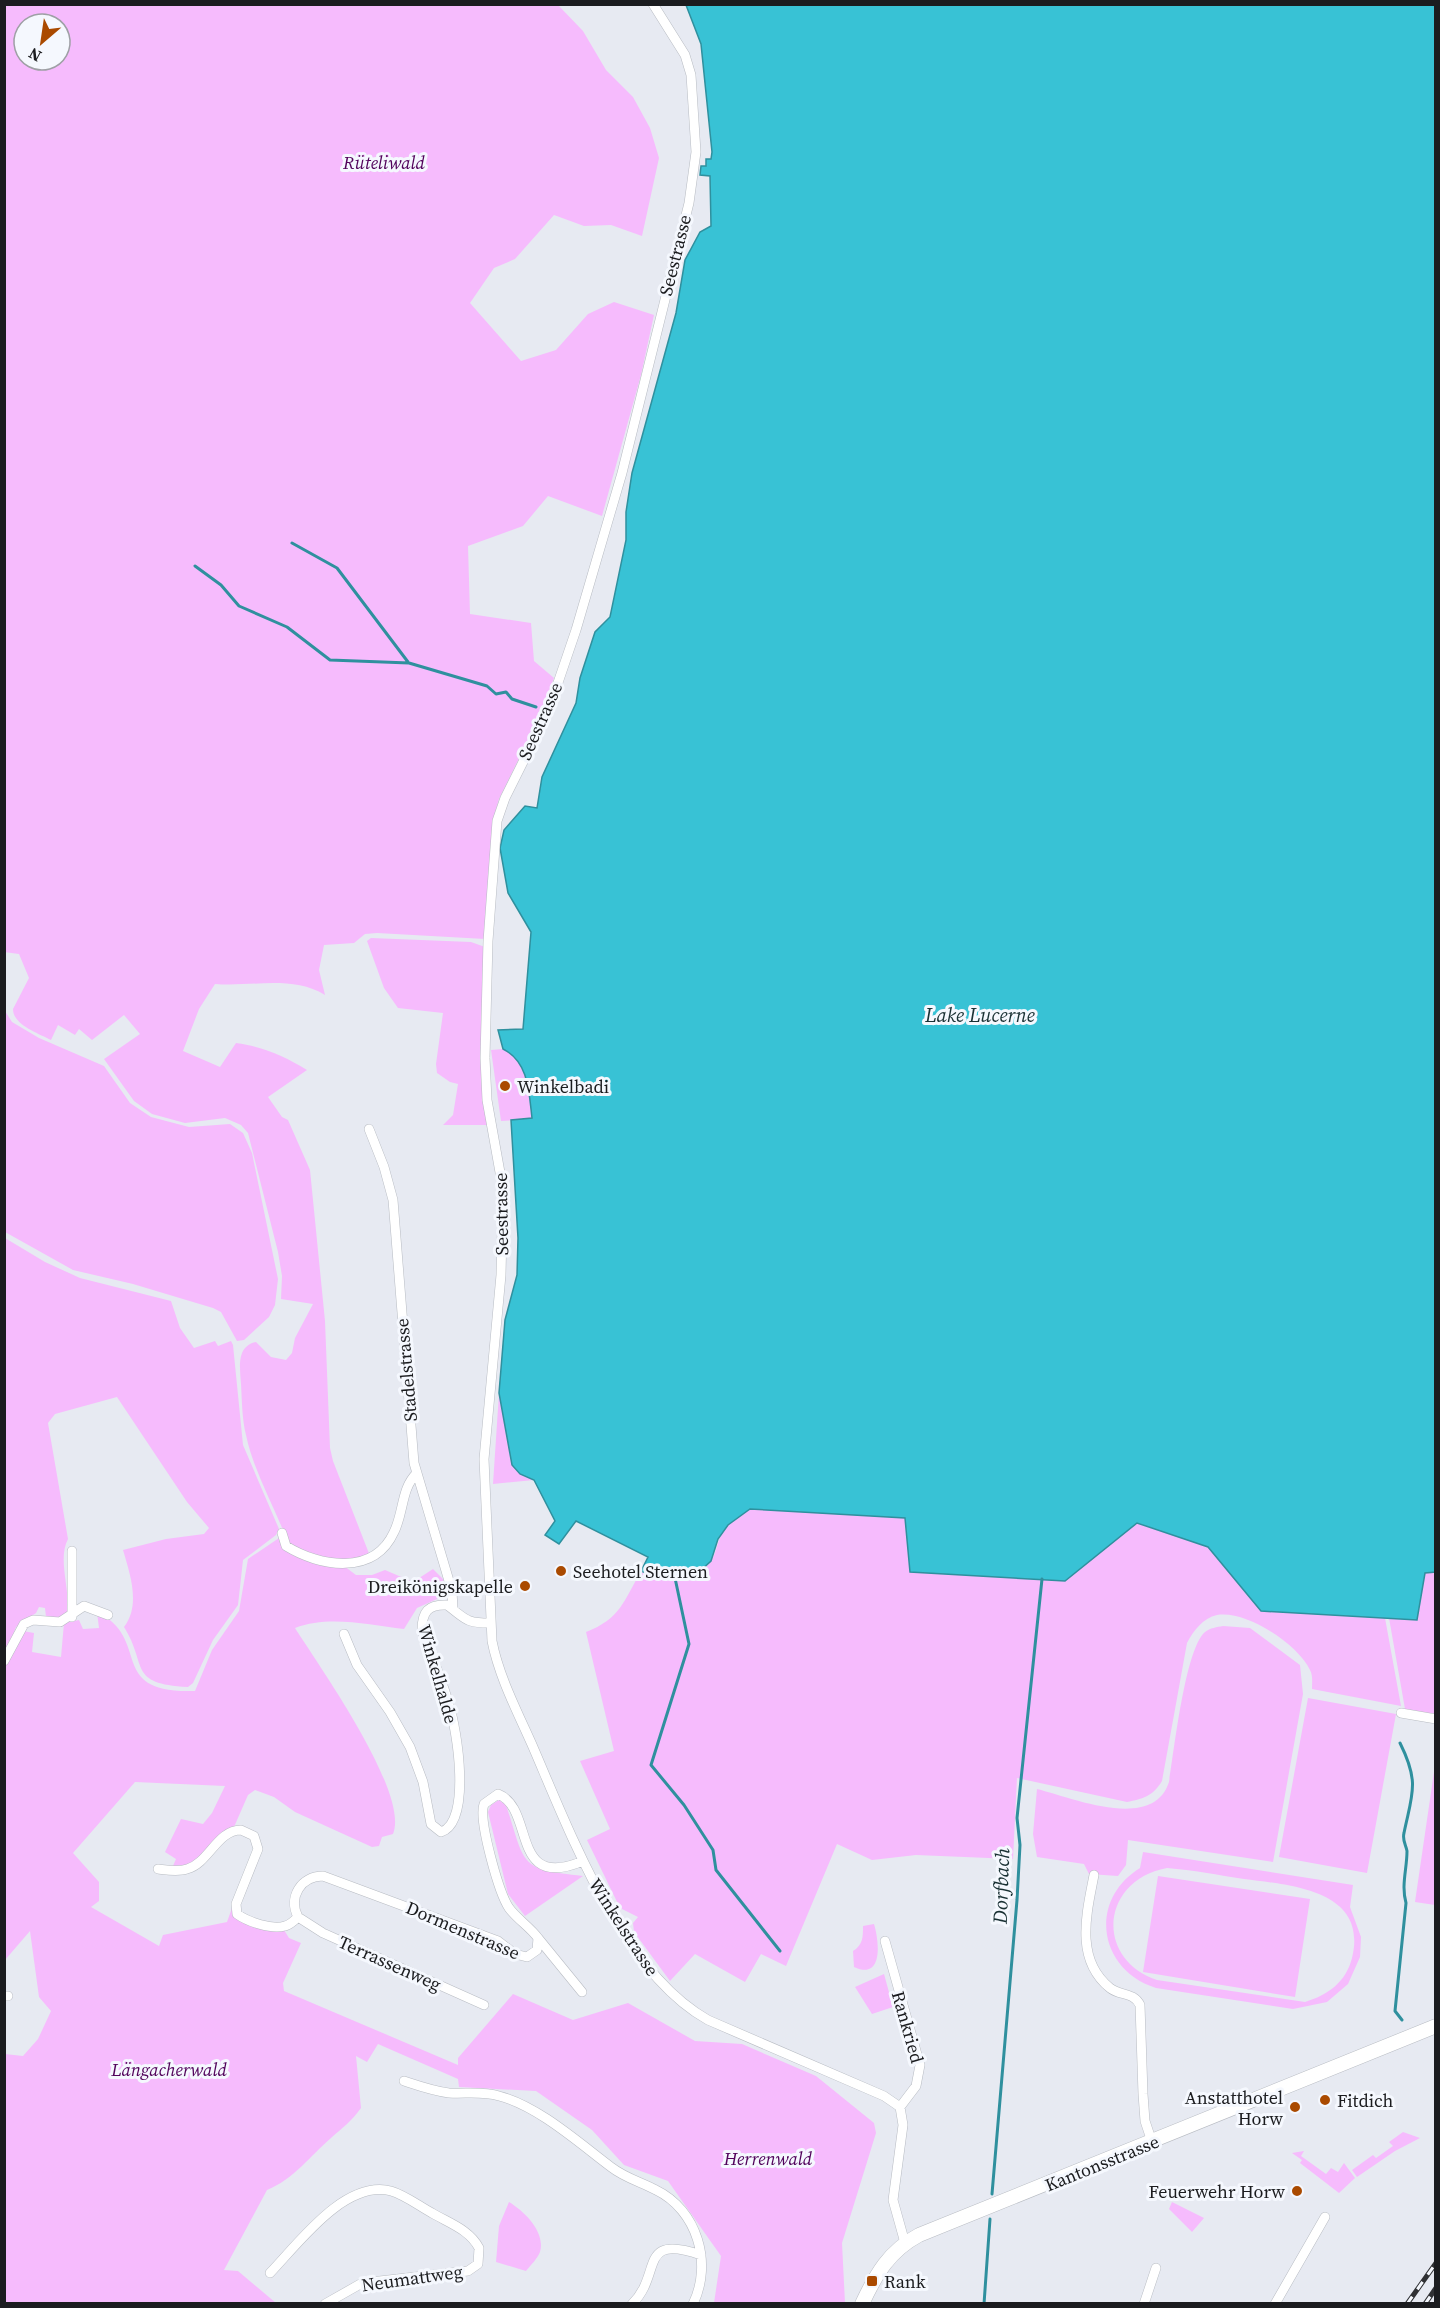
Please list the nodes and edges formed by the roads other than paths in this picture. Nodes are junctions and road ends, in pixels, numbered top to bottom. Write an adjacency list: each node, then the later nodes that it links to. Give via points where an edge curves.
1 (653, 4): 9 (street, Seestrasse, via 685,55 692,75 696,152 688,203 622,473 576,630 548,712 497,821 485,1058 487,1100 503,1190 501,1275 484,1459)
2 (369, 1129): 3 (street, Stadelstrasse, via 393,1200)
3 (417, 1473): 4 (street, via 407,1482 394,1532 385,1547 370,1557 342,1565 326,1563 286,1546); 6 (street, Stadelstrasse, via 452,1591)
4 (282, 1533)
5 (72, 1551): 8 (street)
6 (453, 1610): 9 (street, Winkelhalde, via 468,1622); 10 (street, Winkelhalde, via 447,1605 434,1605 422,1617 422,1630 450,1706 460,1764 456,1812 451,1825 441,1832 431,1824 423,1782 410,1747 357,1665)
7 (108, 1615): 8 (street, via 84,1606)
8 (72, 1617): 11 (street, via 60,1622 33,1620 24,1624)
9 (490, 1623): 14 (street, Winkelstrasse, via 496,1657)
10 (344, 1635)
11 (4, 1661)
12 (1401, 1713): 13 (street)
13 (1436, 1719)
14 (583, 1861): 18 (street, Dormenstrasse, via 566,1866 540,1863 528,1850 512,1803 498,1794 484,1804 483,1818 503,1898); 24 (street, Winkelstrasse, via 642,1960 682,2003 720,2026 884,2096)
15 (158, 1869): 17 (street, via 177,1871 193,1867 228,1833 241,1830 254,1836 258,1849 236,1905 237,1914 270,1926 285,1926)
16 (1094, 1875): 25 (street, via 1084,1933 1086,1948 1095,1970 1110,1988 1133,1996 1140,2006 1145,2121)
17 (298, 1917): 18 (street, Dormenstrasse, via 294,1906 298,1889 306,1880 324,1876 498,1941 521,1957 537,1950); 21 (street, Terrassenweg, via 323,1933)
18 (538, 1938): 20 (street)
19 (885, 1941): 24 (street, Rankried, via 920,2065 916,2086)
20 (582, 1992)
21 (484, 2005)
22 (1436, 2026): 25 (main road, Kantonsstrasse)
23 (404, 2081): 28 (street, via 435,2091 501,2096 553,2123 613,2169 672,2200 695,2229)
24 (900, 2107): 27 (street, via 903,2125 893,2200)
25 (1152, 2142): 27 (main road, Kantonsstrasse)
26 (1325, 2217): 36 (street)
27 (905, 2243): 34 (main road, Kantonsstrasse, via 879,2269)
28 (701, 2255): 32 (street, via 669,2247 662,2250); 33 (street, via 700,2285)
29 (1156, 2268): 35 (street)
30 (270, 2273): 31 (street, Neumattweg, via 336,2207 355,2194 373,2190 393,2192 467,2233 479,2248 478,2264 468,2271 362,2283)
31 (325, 2304)
32 (632, 2304)
33 (693, 2304)
34 (862, 2304)
35 (1144, 2304)
36 (1275, 2304)

